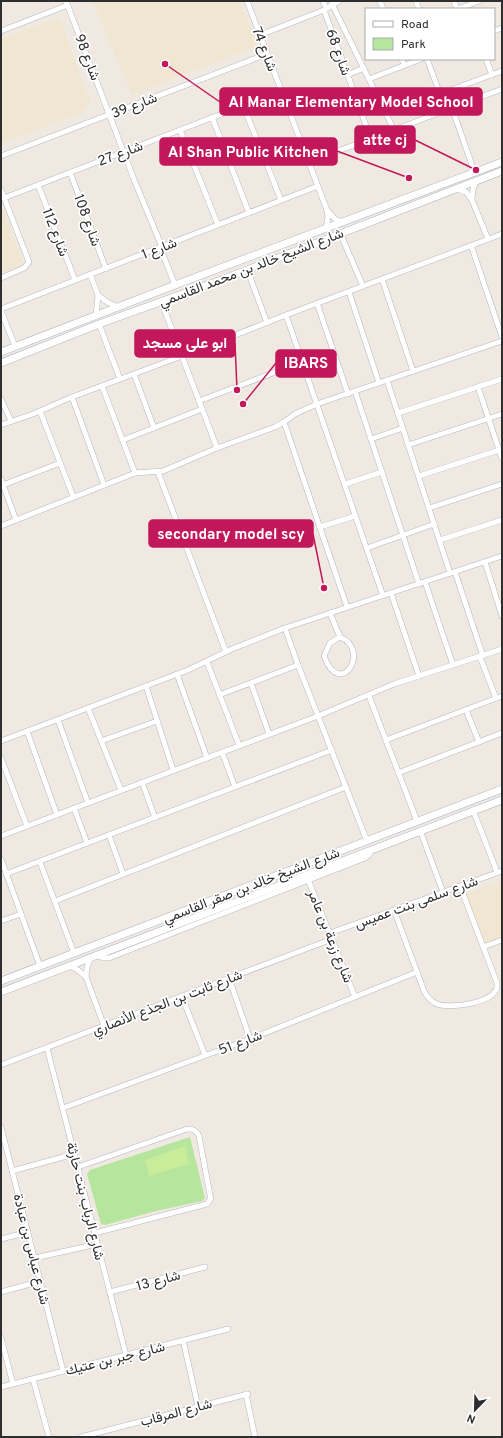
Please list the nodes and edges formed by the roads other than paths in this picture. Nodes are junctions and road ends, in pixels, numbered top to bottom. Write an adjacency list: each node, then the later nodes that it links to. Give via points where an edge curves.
1 (247, 1): 9 (street, شارع 74)
2 (323, 1): 7 (street, شارع 68)
3 (479, 1): 6 (street)
4 (337, 2): 7 (street); 16 (street)
5 (67, 3): 8 (street); 27 (street, شارع 98)
6 (460, 8)
7 (325, 9): 9 (street); 18 (street, شارع 68)
8 (1, 31)
9 (260, 35): 10 (street, شارع 74)
10 (267, 54): 22 (street, شارع 74); 27 (street, شارع 39)
11 (402, 60): 15 (street)
12 (419, 60): 15 (street)
13 (427, 60): 23 (street)
14 (486, 60): 19 (street)
15 (404, 66): 20 (street)
16 (364, 68): 18 (street); 20 (street)
17 (502, 71): 19 (street)
18 (347, 75): 32 (street, شارع 68)
19 (492, 75): 23 (street)
20 (369, 79): 28 (street)
21 (502, 89): 25 (street)
22 (281, 91): 24 (street, شارع 27); 36 (street, شارع 74)
23 (440, 94): 26 (street); 28 (street)
24 (243, 106): 29 (street, شارع 27); 48 (street)
25 (452, 108): 26 (street); 34 (street)
26 (446, 110): 31 (street)
27 (109, 114): 33 (street, شارع 98); 35 (street, شارع 39)
28 (386, 114): 31 (street)
29 (212, 117): 30 (street, شارع 27); 51 (street)
30 (180, 130): 33 (street, شارع 27); 53 (street)
31 (394, 130): 32 (street)
32 (371, 139): 36 (street)
33 (124, 151): 40 (street, شارع 27); 59 (street, شارع 98)
34 (468, 153): 38 (street, via 475,166); 41 (street, via 472,168)
35 (1, 156)
36 (309, 162): 44 (street, شارع 74)
37 (502, 162): 38 (main road, شارع الشيخ خالد بن محمد القاسمي)
38 (481, 170): 41 (main road, شارع الشيخ خالد بن محمد القاسمي)
39 (502, 171): 42 (main road, شارع الشيخ خالد بن محمد القاسمي)
40 (70, 172): 43 (street, شارع 27); 61 (street, شارع 108)
41 (469, 175): 52 (main road, شارع الشيخ خالد بن محمد القاسمي)
42 (476, 181): 45 (main road, شارع الشيخ خالد بن محمد القاسمي); 49 (street)
43 (38, 185): 47 (street, شارع 27); 66 (street, شارع 112)
44 (318, 186): 48 (street, شارع 1); 50 (street, شارع 74)
45 (455, 189): 49 (street, via 466,192); 55 (main road, شارع الشيخ خالد بن محمد القاسمي)
46 (1, 190): 47 (street)
47 (4, 198): 64 (street, via 28,259 28,265)
48 (281, 200): 51 (street, شارع 1)
49 (472, 200): 57 (street)
50 (327, 210): 52 (street, via 335,219); 54 (street, شارع 74)
51 (249, 213): 53 (street, شارع 1)
52 (342, 222): 54 (main road, شارع الشيخ خالد بن محمد القاسمي)
53 (218, 225): 59 (street, شارع 1)
54 (326, 228): 60 (main road, شارع الشيخ خالد بن محمد القاسمي)
55 (340, 233): 62 (main road, شارع الشيخ خالد بن محمد القاسمي); 69 (street)
56 (502, 234): 57 (street)
57 (488, 239): 58 (street)
58 (471, 245): 65 (street); 80 (street)
59 (161, 247): 61 (street, شارع 1); 68 (street, شارع 98)
60 (230, 265): 67 (main road, via 225,270 206,278 205,281); 68 (main road, شارع الشيخ خالد بن محمد القاسمي)
61 (106, 268): 63 (street, شارع 1)
62 (246, 269): 67 (main road, شارع الشيخ خالد بن محمد القاسمي); 78 (street)
63 (90, 274): 66 (street, شارع 1); 71 (street)
64 (1, 278)
65 (382, 279): 69 (street); 89 (street)
66 (74, 280): 75 (street, شارع 1)
67 (209, 284): 72 (main road, شارع الشيخ خالد بن محمد القاسمي)
68 (175, 285): 74 (main road, شارع الشيخ خالد بن محمد القاسمي)
69 (363, 286): 70 (street)
70 (349, 292): 73 (street); 94 (street)
71 (98, 295): 74 (street); 77 (street)
72 (161, 302): 79 (main road, شارع الشيخ خالد بن محمد القاسمي); 85 (street)
73 (317, 304): 76 (street); 98 (street)
74 (118, 307): 77 (main road, شارع الشيخ خالد بن محمد القاسمي)
75 (1, 310): 83 (street)
76 (286, 315): 78 (street); 87 (street)
77 (96, 316): 81 (main road, شارع الشيخ خالد بن محمد القاسمي)
78 (267, 323): 85 (street)
79 (98, 324): 86 (main road, شارع الشيخ خالد بن محمد القاسمي); 91 (street)
80 (502, 337)
81 (30, 341): 83 (main road, شارع الشيخ خالد بن محمد القاسمي); 86 (main road, via 31,348)
82 (502, 341): 89 (street)
83 (15, 346): 84 (main road, شارع الشيخ خالد بن محمد القاسمي)
84 (1, 352)
85 (182, 356): 90 (street); 101 (street)
86 (18, 357): 88 (main road, شارع الشيخ خالد بن محمد القاسمي)
87 (302, 362): 101 (street); 102 (street)
88 (1, 363)
89 (413, 371): 93 (street)
90 (134, 374): 91 (street); 111 (street)
91 (120, 379): 95 (street)
92 (502, 379): 96 (street)
93 (387, 380): 94 (street); 105 (street)
94 (379, 383): 97 (street)
95 (102, 386): 99 (street); 114 (street)
96 (478, 387): 105 (street); 107 (street)
97 (355, 391): 98 (street); 113 (street)
98 (348, 394): 102 (street)
99 (72, 397): 104 (street); 128 (street)
100 (1, 398): 108 (street)
101 (199, 401): 103 (street)
102 (317, 404): 109 (street); 125 (street)
103 (202, 409): 111 (street); 116 (street)
104 (40, 411): 108 (street); 119 (street)
105 (398, 413): 112 (street)
106 (502, 414): 107 (street)
107 (489, 418): 115 (street); 117 (street)
108 (11, 421): 110 (street)
109 (284, 422): 116 (street); 136 (street)
110 (1, 425)
111 (154, 428): 114 (street)
112 (403, 428): 113 (street); 115 (street)
113 (371, 439): 121 (street)
114 (123, 440): 122 (street)
115 (408, 445): 123 (street)
116 (217, 448): 120 (street)
117 (499, 450): 118 (street); 123 (street)
118 (502, 459)
119 (60, 463): 127 (street); 129 (street)
120 (158, 472): 122 (street); 153 (street)
121 (382, 472): 125 (street); 137 (street)
122 (136, 473): 128 (street)
123 (419, 476): 130 (street)
124 (1, 479): 127 (street)
125 (345, 484): 131 (street)
126 (502, 484): 130 (street)
127 (3, 485): 132 (street)
128 (104, 485): 129 (street)
129 (73, 496): 132 (street)
130 (429, 508): 134 (street)
131 (356, 516): 136 (street); 139 (street)
132 (16, 520): 135 (street)
133 (502, 520): 138 (street)
134 (434, 524): 137 (street); 138 (street)
135 (1, 526)
136 (320, 527): 147 (street)
137 (402, 535): 139 (street); 144 (street)
138 (440, 540): 142 (street)
139 (367, 548): 146 (street)
140 (502, 556): 141 (street)
141 (485, 562): 142 (street); 149 (street)
142 (453, 572): 143 (street); 154 (street)
143 (425, 582): 144 (street); 157 (street)
144 (419, 584): 145 (street)
145 (391, 593): 146 (street); 159 (street)
146 (383, 596): 147 (street)
147 (347, 607): 148 (street)
148 (330, 613): 150 (street); 151 (street)
149 (502, 616)
150 (285, 628): 153 (street); 156 (street)
151 (340, 637): 151 (street, via 346,639 354,656 351,668 341,675 328,666 324,656 330,643)
152 (502, 649): 154 (street)
153 (226, 652): 155 (street)
154 (482, 656): 157 (street); 165 (street)
155 (207, 662): 158 (street); 162 (street)
156 (298, 665): 160 (street); 168 (street)
157 (453, 665): 159 (street)
158 (177, 674): 161 (street); 182 (street)
159 (419, 676): 163 (street)
160 (250, 683): 162 (street); 173 (street)
161 (146, 686): 166 (street); 170 (street)
162 (219, 695): 178 (street)
163 (369, 696): 168 (street); 174 (street)
164 (502, 696): 165 (street)
165 (496, 698): 167 (street)
166 (88, 708): 169 (street); 176 (street)
167 (466, 710): 174 (street); 177 (street)
168 (318, 716): 173 (street); 179 (street)
169 (58, 720): 171 (street); 191 (street)
170 (157, 721): 176 (street); 183 (street)
171 (27, 731): 175 (street); 194 (street)
172 (502, 733): 177 (street)
173 (269, 734): 178 (street)
174 (386, 740): 184 (street)
175 (1, 741)
176 (101, 741): 189 (street)
177 (479, 742): 184 (street)
178 (239, 746): 180 (street)
179 (332, 750): 186 (street); 187 (street)
180 (222, 752): 182 (street); 186 (street)
181 (1, 758): 197 (street)
182 (207, 758): 183 (street)
183 (173, 770): 185 (street)
184 (398, 773): 196 (street)
185 (142, 782): 189 (street); 195 (street)
186 (235, 787): 195 (street)
187 (346, 787): 201 (street); 207 (street)
188 (502, 789): 196 (main road, شارع الشيخ خالد بن صقر القاسمي)
189 (120, 790): 191 (street)
190 (502, 800): 193 (main road, شارع الشيخ خالد بن صقر القاسمي)
191 (88, 803): 192 (street)
192 (74, 808): 194 (street); 202 (street)
193 (473, 810): 198 (main road, شارع الشيخ خالد بن صقر القاسمي); 205 (street)
194 (57, 814): 197 (street)
195 (155, 818): 200 (street)
196 (417, 821): 201 (main road, شارع الشيخ خالد بن صقر القاسمي)
197 (27, 826): 199 (street)
198 (420, 830): 208 (main road, شارع الشيخ خالد بن صقر القاسمي); 210 (street)
199 (1, 836)
200 (109, 836): 202 (street); 207 (street)
201 (367, 841): 219 (main road, شارع الشيخ خالد بن صقر القاسمي)
202 (87, 843): 204 (street)
203 (1, 859): 206 (street)
204 (40, 862): 206 (street); 211 (street)
205 (499, 872): 209 (street, شارع سلمى بنت عميس)
206 (6, 874): 213 (street)
207 (123, 874): 211 (street)
208 (307, 877): 215 (street, شارع زرعة بن عامر); 220 (main road, شارع الشيخ خالد بن صقر القاسمي, via 127,947)
209 (460, 886): 210 (street, شارع سلمى بنت عميس); 218 (street)
210 (443, 892): 212 (street, شارع سلمى بنت عميس)
211 (54, 901): 219 (street)
212 (394, 910): 215 (street, شارع سلمى بنت عميس); 223 (street)
213 (21, 914): 214 (street); 221 (street)
214 (1, 921)
215 (330, 933): 216 (street, شارع زرعة بن عامر)
216 (332, 939): 226 (street, شارع ثابت بن الجذع الأنصاري); 230 (street, شارع زرعة بن عامر)
217 (502, 940): 218 (street)
218 (483, 947): 223 (street, via 497,983 497,991 476,1002 459,1005 436,1004 427,996)
219 (74, 953): 221 (main road, شارع الشيخ خالد بن صقر القاسمي)
220 (93, 956): 222 (main road, شارع الشيخ خالد بن صقر القاسمي); 225 (street, via 87,967)
221 (40, 966): 224 (main road, شارع الشيخ خالد بن صقر القاسمي)
222 (68, 966): 225 (street); 228 (main road, شارع الشيخ خالد بن صقر القاسمي)
223 (417, 972): 230 (street, شارع 51)
224 (18, 974): 227 (main road, شارع الشيخ خالد بن صقر القاسمي); 228 (main road)
225 (86, 977): 231 (street)
226 (229, 978): 229 (street, شارع ثابت بن الجذع الأنصاري); 232 (street)
227 (1, 981)
228 (2, 989)
229 (182, 997): 231 (street, شارع ثابت بن الجذع الأنصاري); 234 (street)
230 (355, 997): 232 (street, شارع 51)
231 (104, 1026): 233 (street, شارع ثابت بن الجذع الأنصاري)
232 (250, 1039): 234 (street, شارع 51)
233 (47, 1048): 235 (street, شارع ثابت بن الجذع الأنصاري); 236 (street, شارع الرباب بنت حارثة)
234 (205, 1055): 236 (street, شارع 51)
235 (1, 1065)
236 (63, 1108): 238 (street, شارع الرباب بنت حارثة)
237 (2, 1131): 240 (street, شارع عباس بن عبادة)
238 (74, 1154): 239 (street, شارع الرباب بنت حارثة); 240 (street)
239 (78, 1167): 242 (street, شارع الرباب بنت حارثة); 242 (street, via 184,1130 192,1129 199,1136 211,1198 207,1204)
240 (12, 1171): 241 (street, شارع عباس بن عبادة)
241 (28, 1232): 243 (street); 245 (street, شارع عباس بن عبادة)
242 (95, 1233): 244 (street, شارع الرباب بنت حارثة)
243 (1, 1239)
244 (97, 1244): 245 (street); 249 (street, شارع الرباب بنت حارثة)
245 (35, 1258): 247 (street, شارع عباس بن عبادة)
246 (205, 1267): 249 (street, شارع 13)
247 (41, 1281): 248 (street); 254 (street, شارع عباس بن عبادة)
248 (1, 1292)
249 (110, 1292): 253 (street, شارع الرباب بنت حارثة)
250 (228, 1329): 252 (street, شارع جبر بن عتيك)
251 (1, 1338): 256 (street)
252 (183, 1340): 253 (street, شارع جبر بن عتيك); 258 (street)
253 (126, 1355): 254 (street, شارع جبر بن عتيك)
254 (63, 1371): 255 (street, شارع جبر بن عتيك)
255 (33, 1379): 256 (street, شارع جبر بن عتيك); 259 (street)
256 (12, 1384): 257 (street, شارع جبر بن عتيك)
257 (1, 1387)
258 (198, 1406): 260 (street, شارع المرقاب); 261 (street, شارع المرقاب, via 247,1394)
259 (49, 1437)
260 (81, 1437)
261 (255, 1437)

